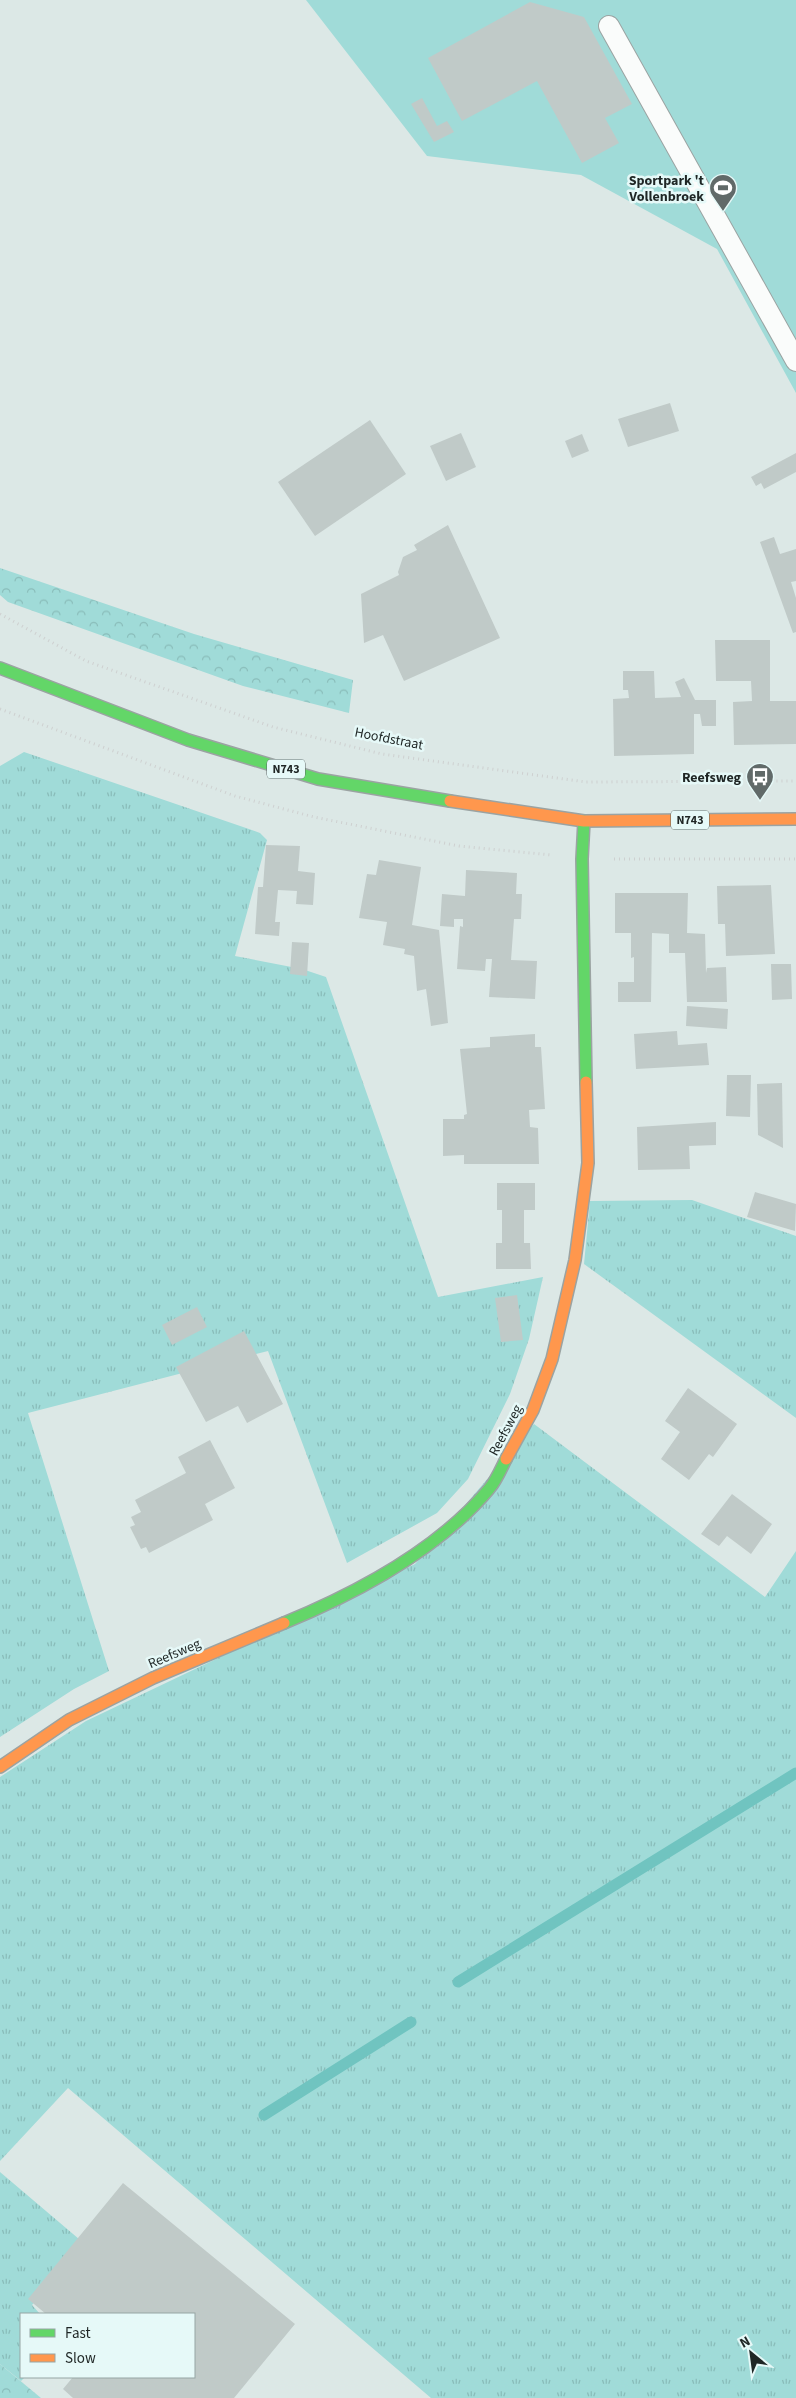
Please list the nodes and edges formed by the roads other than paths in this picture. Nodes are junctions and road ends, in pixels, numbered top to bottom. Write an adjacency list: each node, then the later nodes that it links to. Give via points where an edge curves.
1 (609, 26): 2 (lane)
2 (796, 361)
3 (0, 668): 5 (street, N743, via 188,740 318,779)
4 (796, 820): 5 (street, N743)
5 (584, 821): 6 (street, Reefsweg, via 588,1163 575,1260 552,1359 533,1410 490,1488 427,1547 374,1578 313,1611 153,1678 68,1720)
6 (0, 1767)

